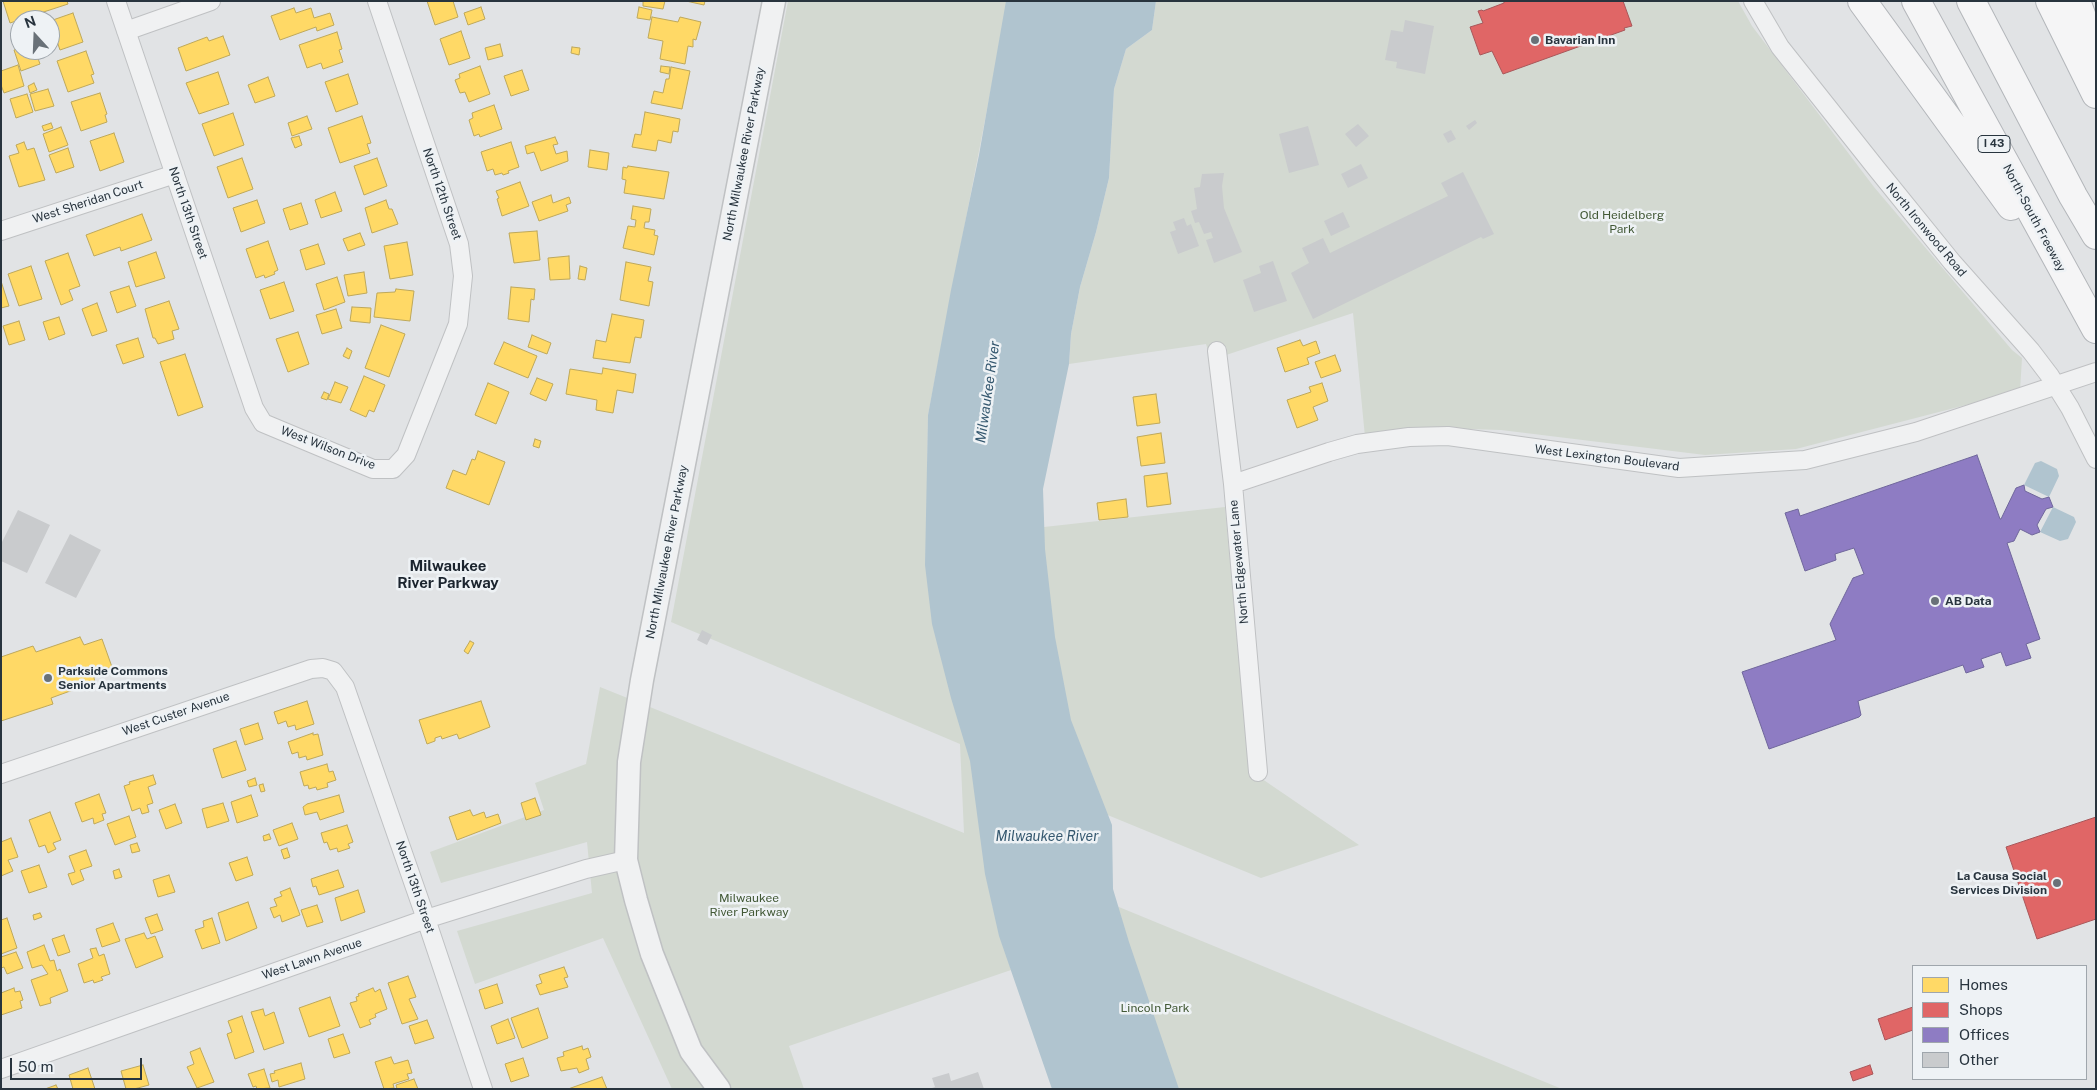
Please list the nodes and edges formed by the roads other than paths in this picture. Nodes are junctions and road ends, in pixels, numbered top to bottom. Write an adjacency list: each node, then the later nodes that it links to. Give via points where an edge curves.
1 (116, 1): 11 (street, North 13th Street)
2 (212, 1): 11 (street)
3 (377, 1): 24 (street, North 12th Street, via 459,244 463,276 458,324 406,455)
4 (774, 1): 29 (street, North Milwaukee River Parkway, via 642,680 629,762)
5 (1753, 1): 21 (street, North Ironwood Road, via 1780,47 1957,268 2031,351)
6 (1862, 1): 17 (highway)
7 (1916, 1): 17 (highway, North-South Freeway / I 43)
8 (1971, 1): 16 (highway)
9 (2050, 1): 13 (highway)
10 (2076, 1): 12 (highway)
11 (126, 31): 14 (street, North 13th Street)
12 (2096, 56)
13 (2096, 94)
14 (175, 174): 15 (street, West Sheridan Court); 22 (street, North 13th Street, via 254,408)
15 (1, 231)
16 (2096, 235)
17 (2071, 287): 18 (highway, North-South Freeway / I 43)
18 (2095, 328)
19 (1217, 351): 25 (street, North Edgewater Lane)
20 (2096, 372): 21 (street, West Lexington Boulevard)
21 (2057, 386): 23 (street, North Ironwood Road); 25 (street, West Lexington Boulevard, via 1916,432 1805,460 1679,468 1448,436 1409,437 1338,449)
22 (263, 423): 24 (street, West Wilson Drive, via 373,468)
23 (2096, 459)
24 (393, 469)
25 (1233, 484): 27 (street, North Edgewater Lane)
26 (345, 687): 28 (street, West Custer Avenue, via 333,671 311,669); 30 (street, North 13th Street)
27 (1258, 772)
28 (1, 774)
29 (626, 860): 30 (street, West Lawn Avenue, via 586,869); 33 (street, North Milwaukee River Parkway, via 652,954 691,1051)
30 (426, 919): 31 (street, West Lawn Avenue); 32 (street, North 13th Street)
31 (1, 1069)
32 (484, 1089)
33 (719, 1089)

